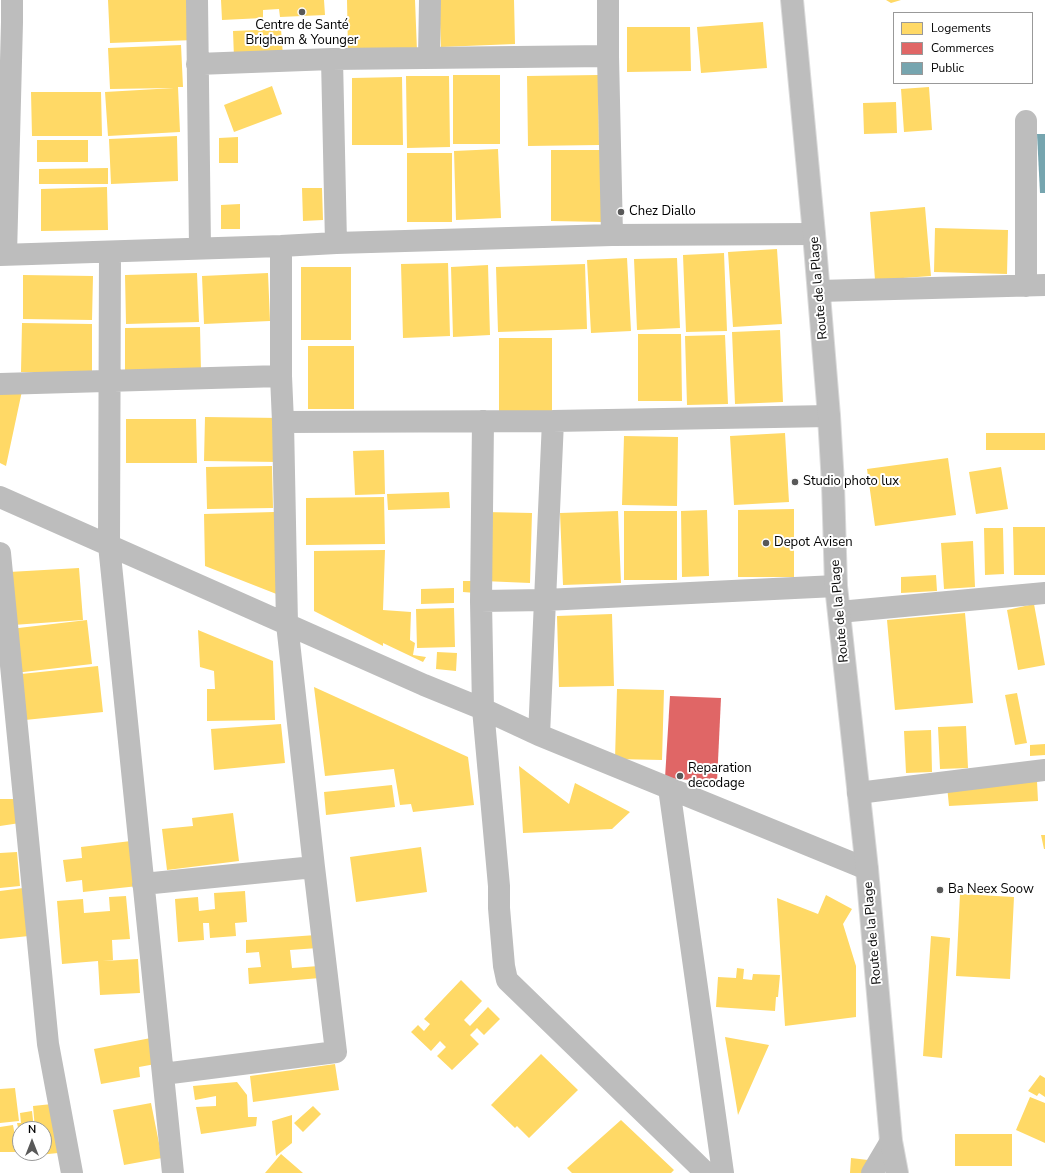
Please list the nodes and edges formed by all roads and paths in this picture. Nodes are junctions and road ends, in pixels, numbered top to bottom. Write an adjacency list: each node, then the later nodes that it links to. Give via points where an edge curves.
1 (12, 0): 10 (street)
2 (197, 0): 9 (street)
3 (430, 0): 7 (street)
4 (608, 0): 6 (street)
5 (792, 0): 12 (street, Route de la Plage)
6 (608, 56): 7 (street); 13 (street)
7 (429, 58): 8 (street)
8 (332, 59): 9 (street); 14 (street)
9 (197, 64): 16 (street)
10 (5, 78): 18 (street)
11 (1026, 121): 19 (street)
12 (814, 234): 13 (street); 20 (street, Route de la Plage)
13 (612, 235): 14 (street)
14 (336, 243): 15 (street)
15 (281, 246): 16 (street); 21 (street)
16 (200, 248): 17 (street)
17 (110, 252): 18 (street); 22 (street)
18 (3, 255)
19 (1036, 285): 20 (street)
20 (819, 291): 24 (street, Route de la Plage)
21 (281, 376): 22 (street); 27 (street)
22 (109, 382): 23 (street); 29 (street)
23 (0, 384)
24 (829, 416): 26 (street); 31 (street, Route de la Plage)
25 (483, 421): 26 (street); 27 (street); 34 (street)
26 (553, 421): 33 (street)
27 (283, 422): 36 (street)
28 (0, 497): 29 (street)
29 (109, 545): 36 (street); 44 (street)
30 (0, 553): 47 (street, via 48,1044)
31 (836, 586): 33 (street); 35 (street, Route de la Plage)
32 (1045, 593): 35 (street)
33 (545, 600): 34 (street); 38 (street)
34 (481, 601): 37 (street)
35 (839, 612): 41 (street, Route de la Plage)
36 (287, 624): 37 (street); 42 (street)
37 (483, 709): 38 (street); 49 (street, via 503,959 507,980)
38 (539, 735): 40 (street)
39 (1045, 770): 41 (street)
40 (669, 788): 43 (street); 50 (street)
41 (858, 793): 43 (street, Route de la Plage)
42 (314, 868): 44 (street); 45 (street, via 336,1052)
43 (867, 868): 46 (street, Route de la Plage)
44 (143, 884): 45 (street)
45 (163, 1074): 48 (street)
46 (891, 1141): 51 (street); 52 (street, Route de la Plage)
47 (72, 1173)
48 (173, 1173)
49 (706, 1173)
50 (722, 1173)
51 (872, 1173)
52 (897, 1173)

